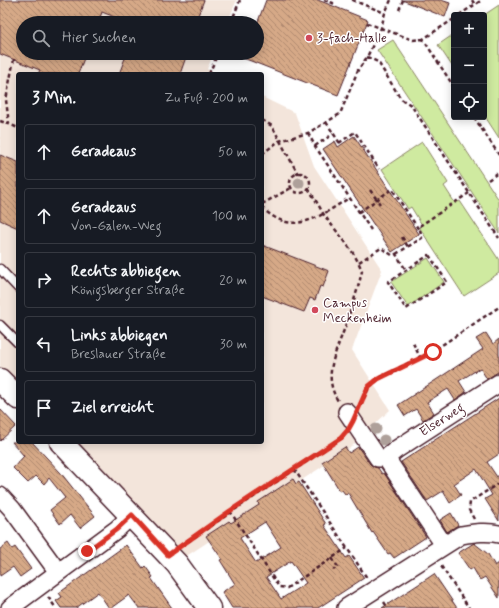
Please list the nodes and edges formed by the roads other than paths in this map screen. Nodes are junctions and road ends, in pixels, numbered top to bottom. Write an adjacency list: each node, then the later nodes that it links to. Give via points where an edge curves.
1 (0, 268): 2 (lane)
2 (16, 286)
3 (0, 325): 4 (lane)
4 (16, 342)
5 (0, 380): 7 (street)
6 (499, 383): 10 (street, Elserweg)
7 (16, 395)
8 (350, 416): 10 (street, via 378,458)
9 (63, 444): 12 (street)
10 (386, 458): 14 (street)
11 (0, 496): 15 (street)
12 (132, 515): 15 (street); 17 (street, via 177,564)
13 (499, 534): 14 (street, via 461,535)
14 (438, 548): 18 (street)
15 (58, 572): 16 (street)
16 (10, 608)
17 (209, 608)
18 (346, 608)

